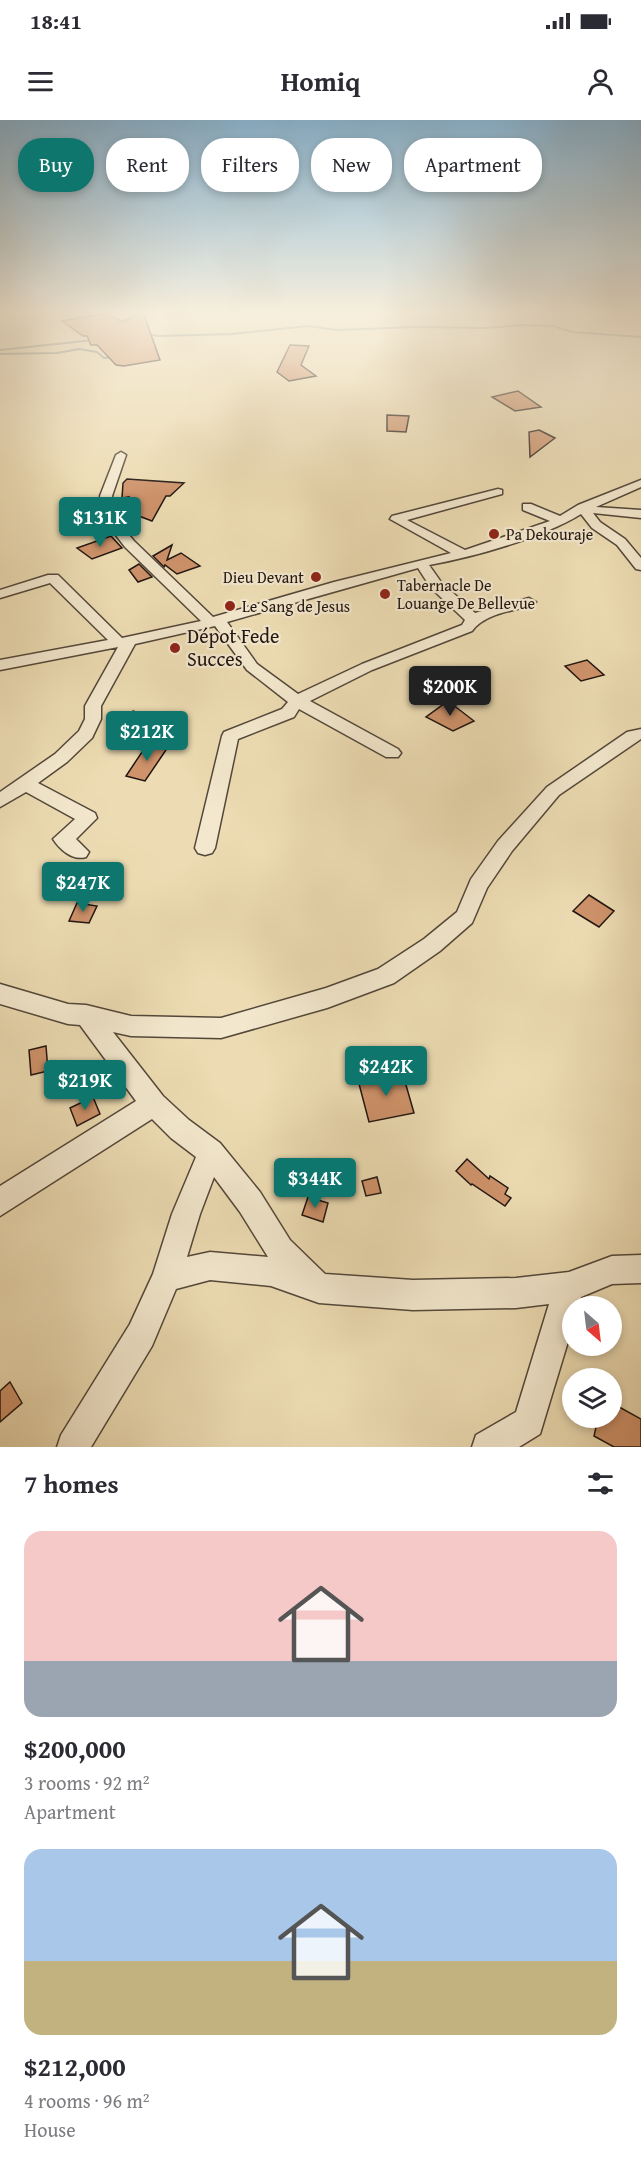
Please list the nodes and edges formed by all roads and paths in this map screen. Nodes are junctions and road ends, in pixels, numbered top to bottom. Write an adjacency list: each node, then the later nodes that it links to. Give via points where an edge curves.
1 (121, 455): 14 (street, via 107,485 106,504 117,526 135,553)
2 (641, 483): 5 (street)
3 (498, 492): 8 (street, via 396,519)
4 (527, 507): 7 (street)
5 (582, 508): 6 (street); 7 (street); 10 (street, via 596,525 621,542)
6 (641, 514)
7 (561, 520): 8 (street)
8 (464, 555): 9 (street)
9 (421, 563): 13 (street, via 436,585); 14 (street)
10 (641, 566)
11 (0, 594): 15 (street, via 53,578)
12 (529, 602): 13 (street)
13 (473, 619): 17 (street, via 467,628 367,667)
14 (215, 622): 15 (street); 17 (street, via 252,667)
15 (124, 640): 16 (street); 20 (street, via 93,706 87,734)
16 (0, 665)
17 (297, 701): 19 (street); 22 (street, via 288,713 230,736)
18 (641, 734): 25 (street, via 553,791 505,846 478,885 465,917 386,976 327,998 221,1028 131,1026)
19 (392, 753)
20 (26, 784): 21 (street); 23 (street, via 88,818 63,838)
21 (0, 801)
22 (205, 848)
23 (79, 852)
24 (0, 994): 25 (street, via 68,1014)
25 (86, 1015): 26 (street)
26 (154, 1104): 27 (street); 28 (street)
27 (211, 1152): 30 (street); 32 (street, via 250,1202 280,1250)
28 (0, 1202)
29 (641, 1269): 31 (street, via 612,1270)
30 (167, 1277): 32 (street, via 210,1266 271,1272); 33 (street, via 141,1335)
31 (569, 1287): 32 (street, via 516,1293 413,1295); 34 (street, via 529,1423)
32 (319, 1288)
33 (73, 1447)
34 (488, 1447)

